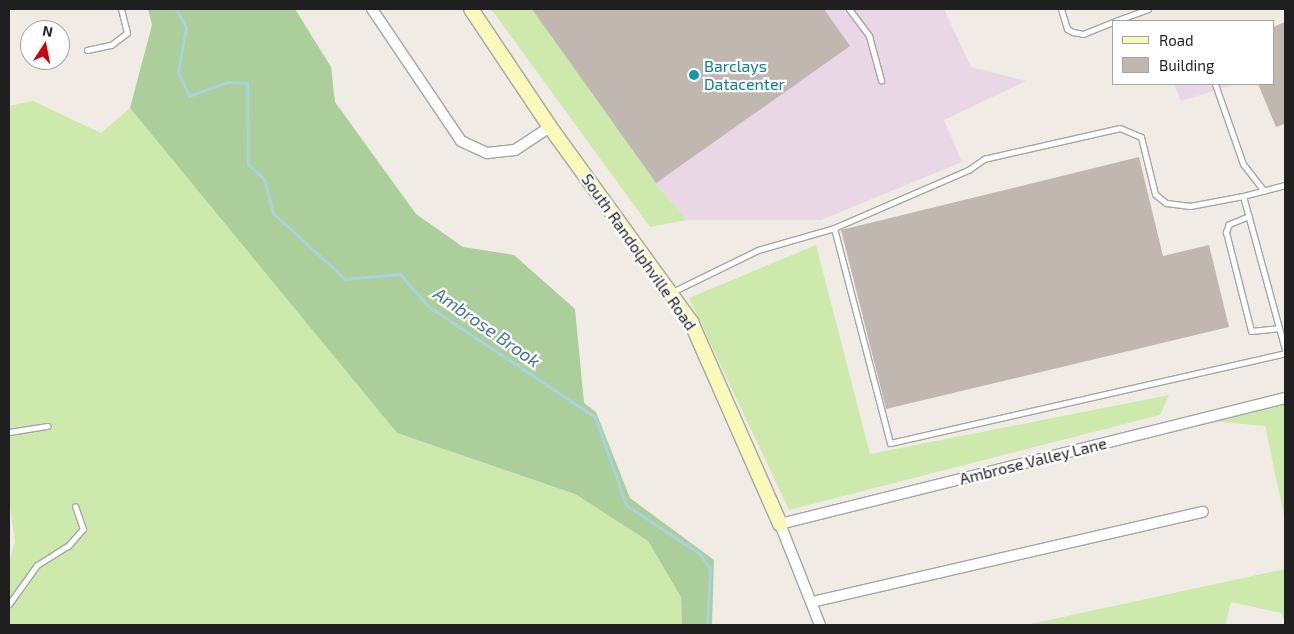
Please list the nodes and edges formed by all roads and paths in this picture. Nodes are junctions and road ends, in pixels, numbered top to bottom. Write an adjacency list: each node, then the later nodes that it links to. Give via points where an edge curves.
1 (122, 9): 9 (lane, via 127,33 111,45)
2 (372, 9): 12 (street, via 461,141 487,153 515,150)
3 (471, 9): 12 (street, South Randolphville Road)
4 (849, 9): 10 (lane, via 869,36)
5 (1061, 9): 8 (lane, via 1067,29 1073,32 1083,34)
6 (1148, 9): 7 (lane)
7 (1119, 20)
8 (1112, 23)
9 (87, 50)
10 (881, 80)
11 (1215, 85): 14 (lane, via 1243,164)
12 (550, 127): 18 (street, South Randolphville Road)
13 (1285, 185): 14 (lane)
14 (1264, 191): 15 (lane)
15 (1243, 196): 16 (lane); 17 (lane, via 1190,206 1166,203 1156,194 1141,137 1120,128 984,159 968,170)
16 (1249, 216): 19 (lane); 19 (lane, via 1229,224 1226,232 1251,331)
17 (834, 228): 18 (lane, via 751,253); 20 (lane, via 890,443)
18 (670, 293): 26 (street, South Randolphville Road, via 691,322)
19 (1278, 328): 20 (lane)
20 (1285, 351)
21 (1285, 398): 26 (street, Ambrose Valley Lane)
22 (48, 426): 23 (lane)
23 (9, 432)
24 (75, 506): 28 (lane, via 83,529 68,546 37,564)
25 (1203, 512): 27 (street)
26 (780, 524): 27 (street, South Randolphville Road)
27 (812, 602): 29 (street, South Randolphville Road)
28 (9, 604)
29 (820, 625)

